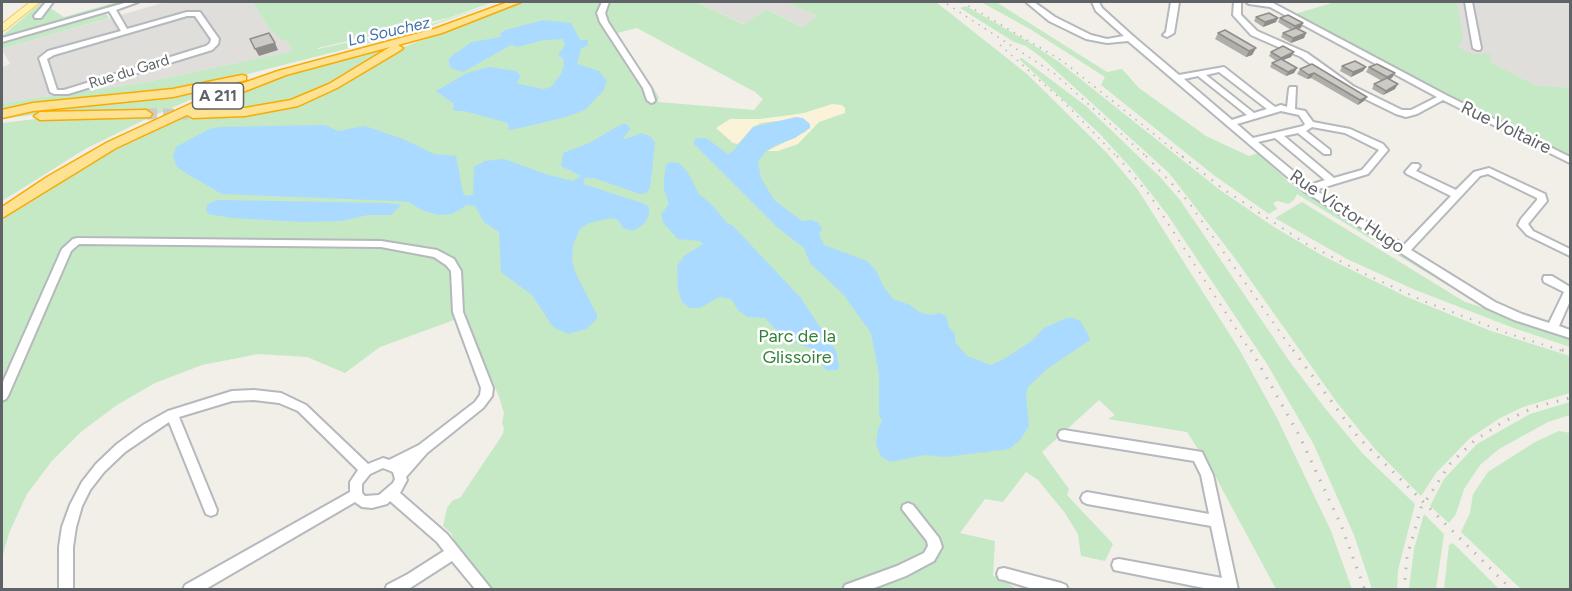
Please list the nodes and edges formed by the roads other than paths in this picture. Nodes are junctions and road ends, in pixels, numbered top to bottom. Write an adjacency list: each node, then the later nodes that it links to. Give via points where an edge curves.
1 (35, 2): 17 (main road)
2 (49, 2): 15 (street)
3 (134, 2): 14 (street)
4 (505, 2): 23 (highway, A 211, via 436,27)
5 (516, 2): 16 (highway, A 211)
6 (605, 2): 28 (street, via 601,13)
7 (1030, 2): 20 (street, via 1052,19 1089,37 1107,41)
8 (1096, 2): 20 (street, Rue Victor Hugo)
9 (1175, 2): 19 (street)
10 (1238, 2): 27 (street, via 1237,15 1254,33 1304,55 1350,88 1399,112 1414,112)
11 (1252, 2): 13 (street, Rue Voltaire)
12 (1468, 2): 22 (street)
13 (1269, 3): 27 (street, Rue Voltaire)
14 (111, 8): 18 (street); 21 (street)
15 (38, 16)
16 (454, 26): 33 (highway, via 399,47 333,86 294,103 245,112); 48 (highway, A 211, via 282,73 208,100 112,145)
17 (2, 28)
18 (125, 32): 18 (street, Rue du Gard, via 43,58 54,92 65,92 214,44 197,14)
19 (1167, 35)
20 (1131, 38): 25 (street, Rue Victor Hugo)
21 (2, 40)
22 (1477, 48)
23 (277, 70): 31 (highway, via 182,92 33,107); 47 (highway, A 211, via 135,127)
24 (1199, 73): 25 (street); 30 (street, via 1221,69); 34 (street)
25 (1178, 78): 36 (street, Rue Victor Hugo)
26 (1293, 89): 29 (street)
27 (1443, 97): 42 (street, Rue Voltaire)
28 (651, 100)
29 (1291, 109): 30 (street); 37 (street, via 1302,113)
30 (1273, 110): 34 (street)
31 (2, 114)
32 (146, 114): 35 (highway, via 50,115)
33 (193, 114)
34 (1254, 117): 36 (street)
35 (2, 121)
36 (1230, 123): 40 (street, Rue Victor Hugo)
37 (1310, 124): 38 (street); 44 (street, via 1347,131 1384,150 1365,172)
38 (1300, 130): 39 (street); 41 (street)
39 (1276, 134): 40 (street); 44 (street)
40 (1250, 141): 45 (street, Rue Victor Hugo)
41 (1327, 152)
42 (1570, 160)
43 (1415, 166): 46 (street, via 1410,171)
44 (1333, 182): 45 (street)
45 (1308, 189): 49 (street, Rue Victor Hugo)
46 (1458, 195): 49 (street); 50 (street, via 1477,174 1486,171 1538,192 1543,199 1523,225 1530,233)
47 (2, 206)
48 (2, 213)
49 (1404, 251): 52 (street, Rue Victor Hugo, via 1500,310)
50 (1570, 253)
51 (1548, 279): 52 (street, via 1570,291)
52 (1552, 329): 53 (street, Rue Victor Hugo)
53 (1570, 334)
54 (2, 396): 57 (street, via 67,249 74,242 366,243 437,254 456,271 458,312 487,392 479,405)
55 (172, 414): 58 (street, via 232,396 281,398 302,408); 63 (street); 69 (street, via 121,448 86,486 69,527)
56 (1064, 435): 64 (street, via 1198,456 1207,475)
57 (396, 469): 58 (street, via 374,465); 59 (street, via 398,488)
58 (366, 470): 60 (street, via 356,482)
59 (392, 494): 60 (street, via 372,502); 65 (street)
60 (356, 495): 70 (street)
61 (1088, 498): 64 (street)
62 (908, 509): 73 (street, via 932,538 935,547 929,557 901,572)
63 (211, 510)
64 (1216, 521): 68 (street)
65 (454, 552): 71 (street); 72 (street)
66 (1119, 565): 68 (street)
67 (1004, 574): 74 (street)
68 (1230, 588)
69 (66, 590)
70 (190, 590)
71 (392, 590)
72 (485, 590)
73 (850, 590)
74 (1060, 590)

